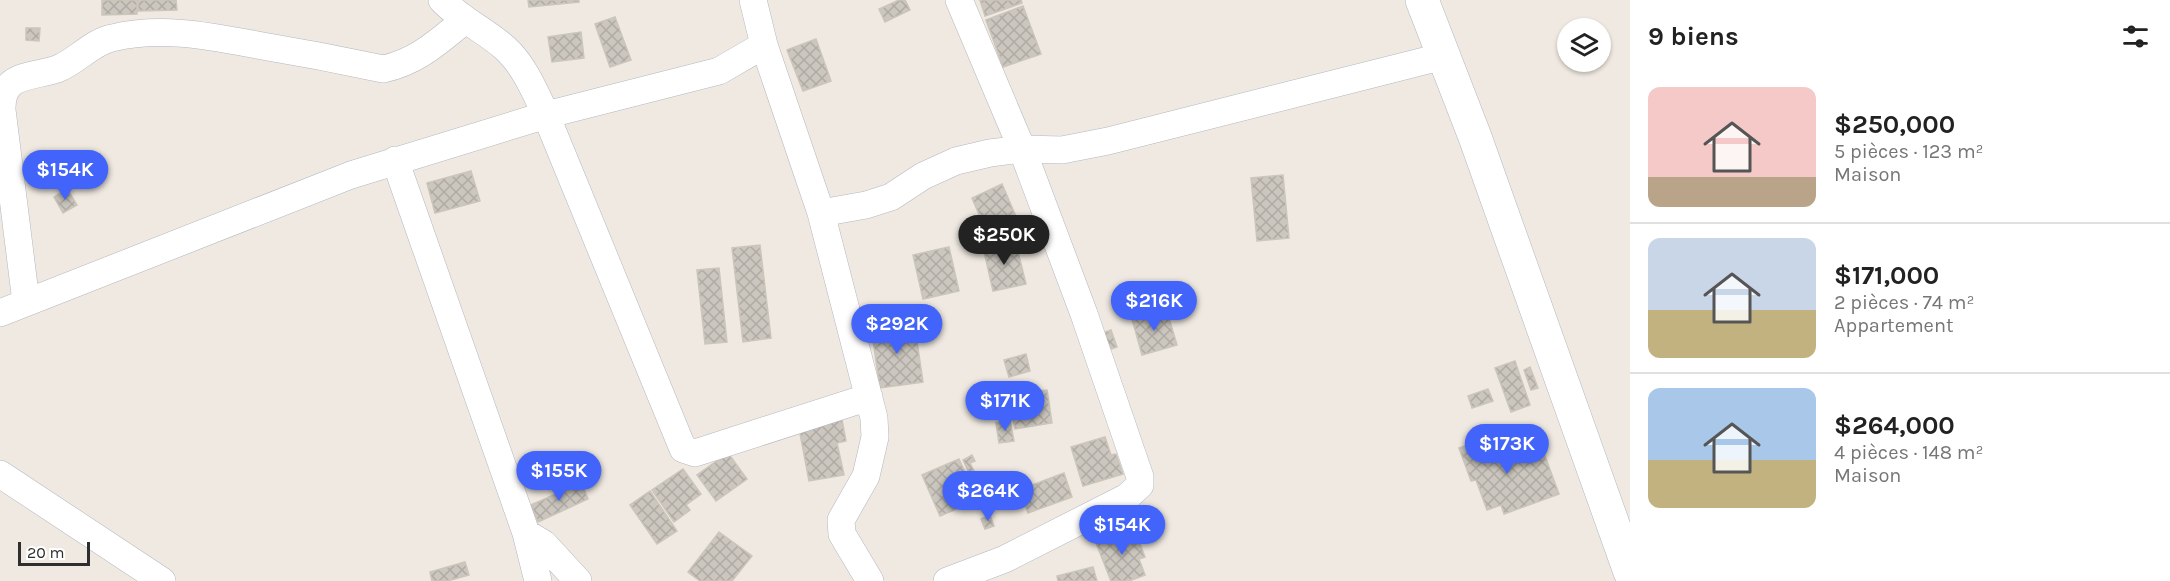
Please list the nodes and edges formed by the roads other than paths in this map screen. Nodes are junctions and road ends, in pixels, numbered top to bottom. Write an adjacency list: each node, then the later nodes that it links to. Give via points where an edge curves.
1 (442, 0): 5 (street)
2 (753, 0): 6 (street)
3 (959, 0): 9 (street)
4 (1422, 0): 7 (street)
5 (465, 20): 8 (street, via 514,57); 12 (street, via 423,54 383,69 201,34 146,31 109,38 59,68 8,84 2,96 2,110)
6 (764, 45): 8 (street, via 719,71); 11 (street)
7 (1444, 56): 9 (street, via 1108,141 1062,150); 17 (street)
8 (546, 115): 10 (street); 14 (street, via 683,449 695,453)
9 (1022, 149): 11 (street, via 956,161 891,197); 22 (street, via 1138,468 1140,485 1127,497 1005,559)
10 (395, 160): 12 (street); 16 (street)
11 (821, 213): 14 (street)
12 (26, 302): 13 (street)
13 (0, 313)
14 (869, 397): 21 (street, via 874,418 873,453 866,476 841,520 843,534)
15 (0, 474): 18 (street)
16 (526, 533): 19 (street); 20 (street, via 544,544)
17 (1630, 572)
18 (162, 581)
19 (538, 581)
20 (578, 581)
21 (870, 581)
22 (946, 581)

